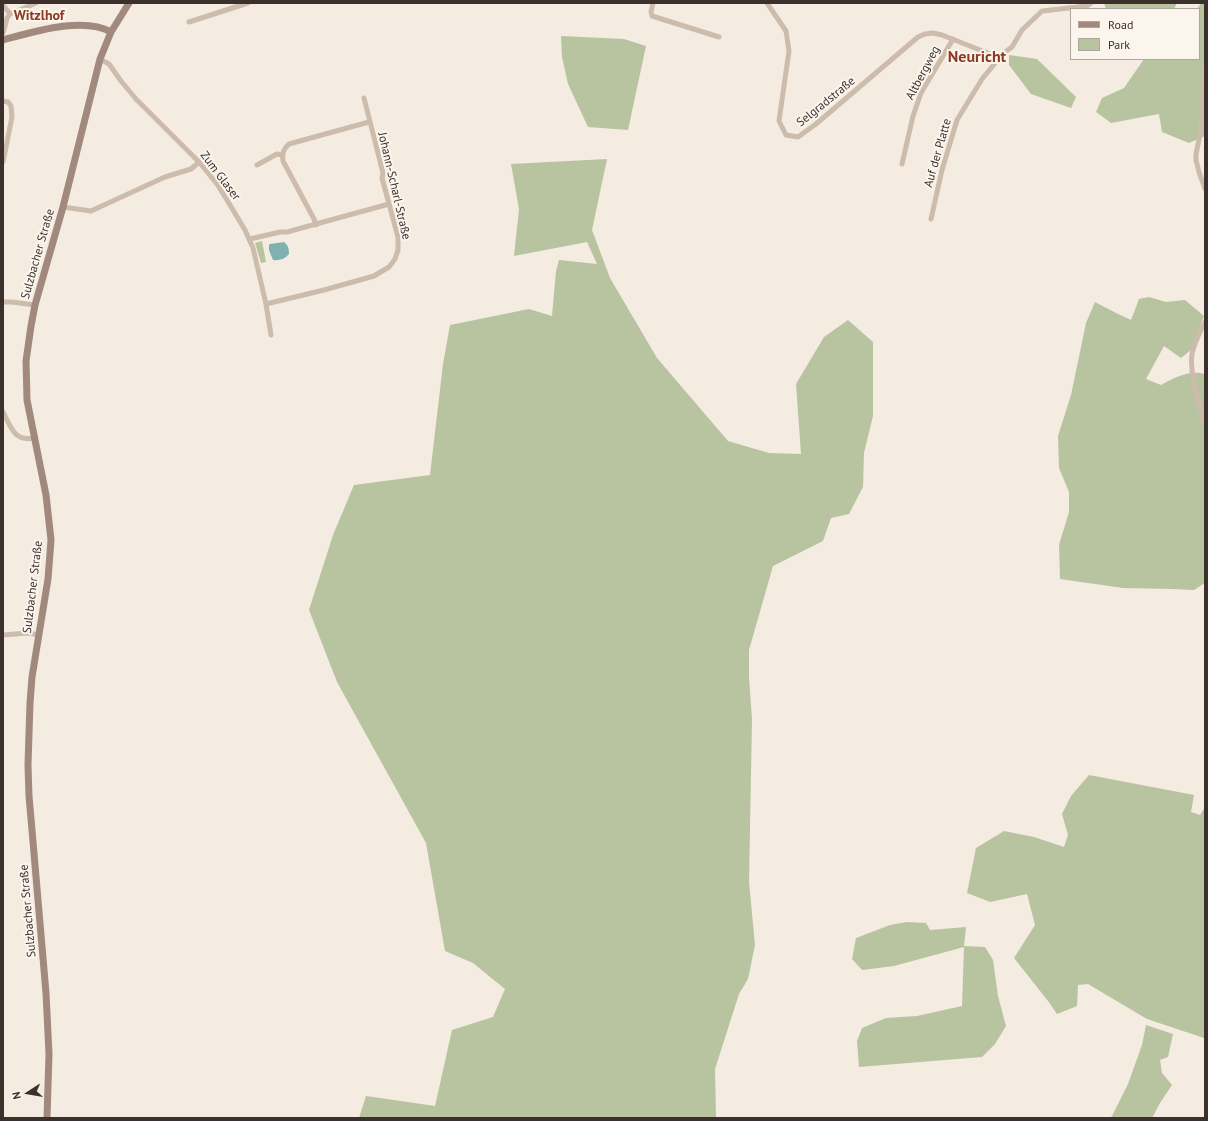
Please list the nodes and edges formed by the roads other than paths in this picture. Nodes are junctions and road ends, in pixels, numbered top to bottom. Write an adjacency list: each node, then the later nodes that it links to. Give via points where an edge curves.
1 (36, 3): 8 (street)
2 (129, 3): 10 (main road, Sulzbacher Straße)
3 (248, 3): 9 (street)
4 (653, 3): 11 (street, via 652,16)
5 (767, 3): 13 (street, Selgradstraße, via 786,31 789,52 779,121 786,135 798,136 816,124 918,37 933,33)
6 (1091, 3): 14 (street, via 1087,6 1042,11 1022,30 1012,47)
7 (3, 5): 8 (street)
8 (10, 14): 12 (street)
9 (189, 22)
10 (111, 32): 12 (main road, via 87,25 60,27); 15 (main road, Sulzbacher Straße)
11 (719, 37)
12 (3, 38)
13 (953, 39): 14 (street); 23 (street, Altbergweg, via 921,93)
14 (997, 55): 28 (street, Auf der Platte, via 996,62 957,120)
15 (100, 59): 22 (street, Zum Glaser, via 109,64 136,99); 27 (main road, Sulzbacher Straße)
16 (1205, 64): 25 (street, via 1201,130 1196,154)
17 (364, 98): 19 (street, Johann-Scharl-Straße)
18 (3, 101): 21 (street, via 11,106 12,117)
19 (369, 122): 20 (street, via 289,144); 26 (street, Johann-Scharl-Straße)
20 (282, 155): 24 (street, via 278,154); 29 (street)
21 (3, 162)
22 (198, 162): 27 (street, via 190,169 165,177 92,211); 30 (street, Zum Glaser, via 217,184)
23 (902, 164)
24 (257, 165)
25 (1205, 189)
26 (389, 204): 29 (street); 32 (street, Johann-Scharl-Straße, via 399,244 389,267 374,276)
27 (63, 207): 33 (main road, Sulzbacher Straße)
28 (931, 219)
29 (316, 224): 30 (street)
30 (250, 239): 32 (street, Zum Glaser)
31 (3, 302): 33 (street)
32 (266, 304): 35 (street, Zum Glaser)
33 (35, 305): 38 (main road, Sulzbacher Straße, via 26,361 28,400)
34 (1205, 322): 37 (street, via 1192,353 1194,381)
35 (271, 335)
36 (3, 412): 38 (street, via 18,436 23,439)
37 (1205, 426)
38 (34, 438): 40 (main road, Sulzbacher Straße, via 46,495 51,540 49,572)
39 (3, 635): 40 (street)
40 (39, 635): 41 (main road, Sulzbacher Straße, via 32,677 28,764 46,993 49,1054)
41 (46, 1118)

